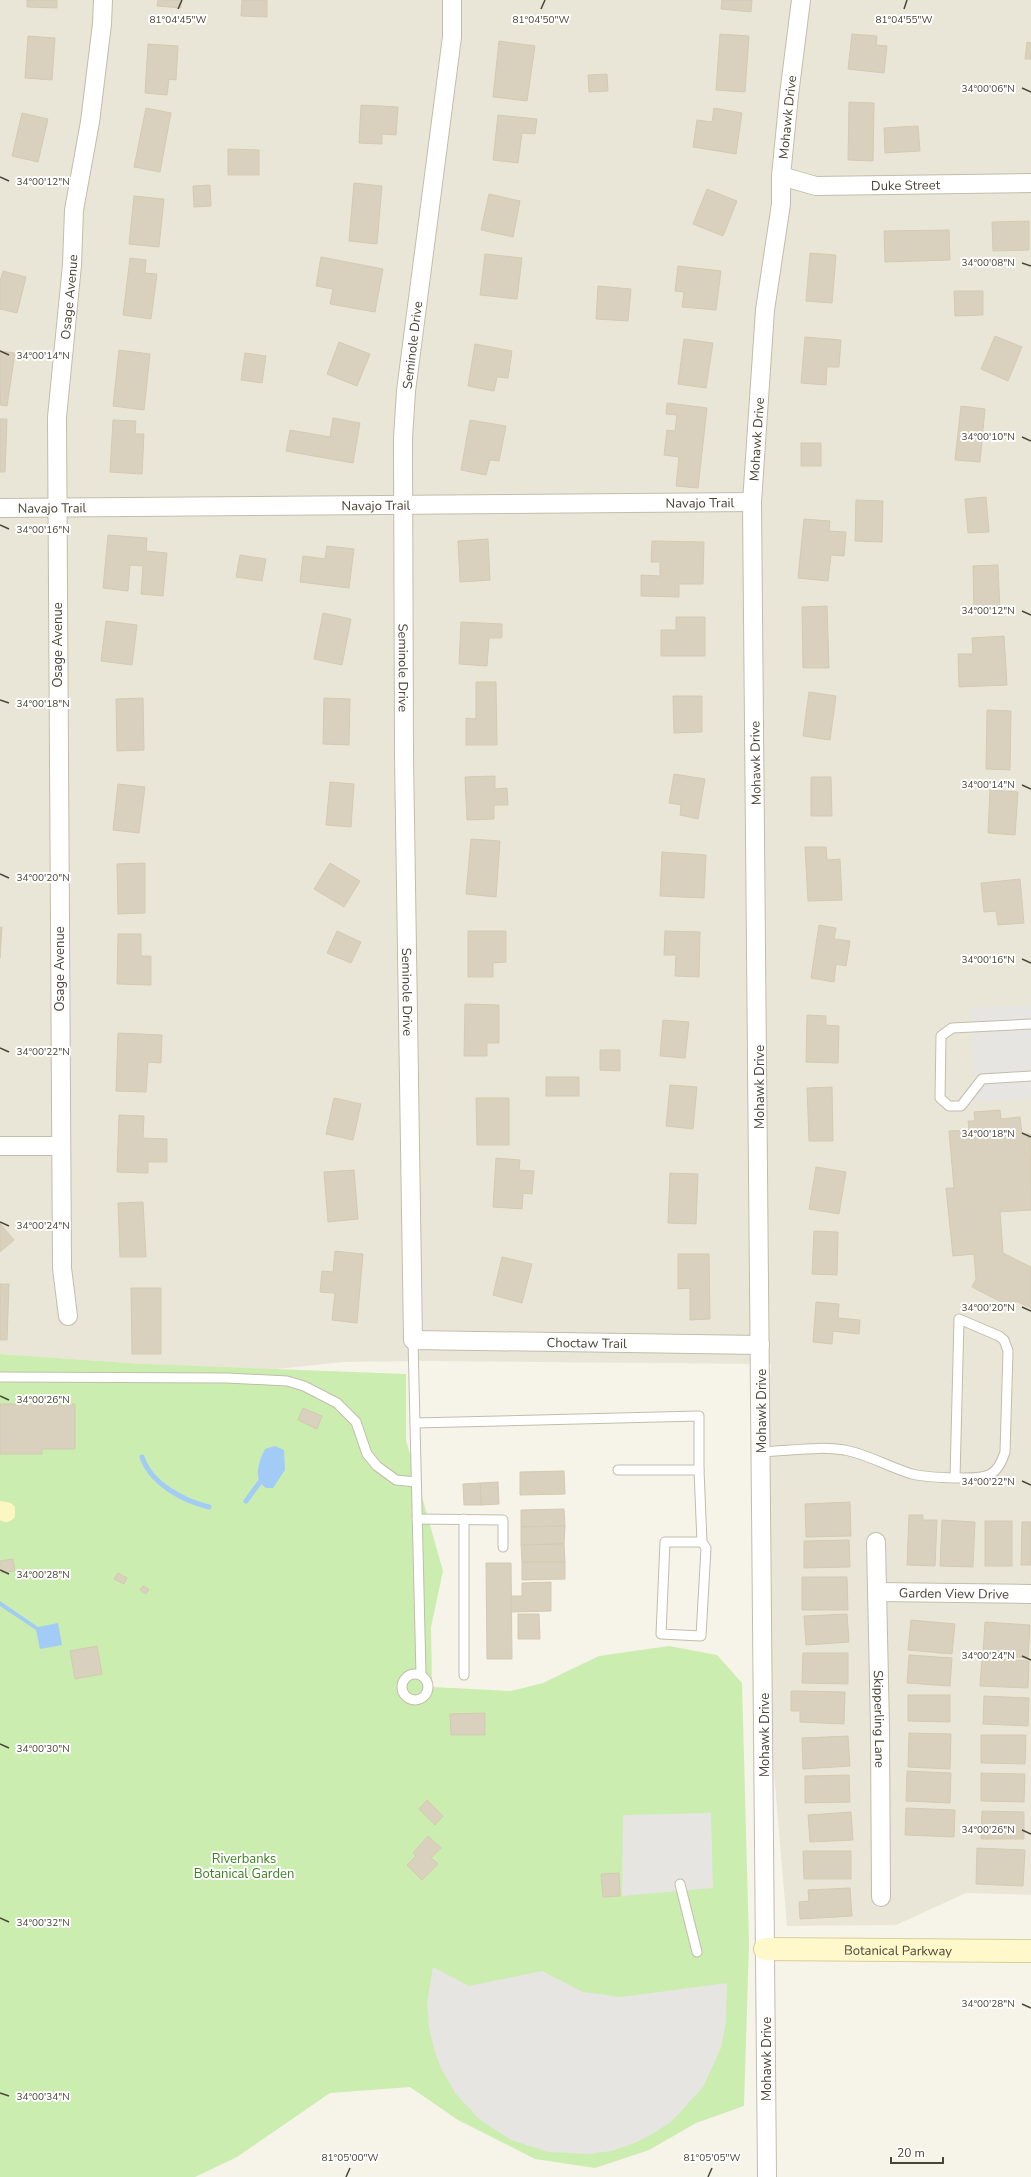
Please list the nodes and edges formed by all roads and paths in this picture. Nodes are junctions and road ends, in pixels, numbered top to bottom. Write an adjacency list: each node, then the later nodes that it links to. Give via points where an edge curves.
1 (103, 0): 9 (street, Osage Avenue, via 90,122 74,210 72,265 58,417)
2 (452, 0): 7 (street, Seminole Drive, via 452,37 406,391 403,438)
3 (801, 0): 4 (street, Mohawk Drive)
4 (781, 176): 5 (street, Duke Street, via 816,186); 6 (street, Mohawk Drive, via 781,204 762,346)
5 (1031, 183)
6 (752, 502): 7 (street, Navajo Trail); 16 (street, Mohawk Drive)
7 (404, 505): 9 (street, Navajo Trail); 15 (street, Seminole Drive, via 404,756)
8 (0, 508): 9 (street, Navajo Trail)
9 (57, 508): 13 (street, Osage Avenue)
10 (1031, 1024): 11 (lane, via 952,1028 941,1036 940,1098 949,1106 961,1106 982,1079)
11 (1031, 1076)
12 (0, 1146): 13 (street)
13 (60, 1146): 14 (street, Osage Avenue, via 62,1268)
14 (68, 1316)
15 (413, 1340): 16 (street, Choctaw Trail); 18 (lane)
16 (760, 1345): 19 (street, Mohawk Drive)
17 (0, 1377): 23 (lane, via 227,1378 293,1383 322,1394 346,1411 356,1422 367,1454 383,1471 396,1480)
18 (415, 1423): 21 (lane, via 699,1416); 23 (lane)
19 (761, 1452): 22 (lane, via 836,1449 861,1455 912,1474); 35 (street, Mohawk Drive)
20 (618, 1470): 21 (lane)
21 (699, 1470): 27 (lane)
22 (955, 1478): 22 (lane, via 980,1478 991,1475 1003,1460 1008,1351 1004,1340 999,1336 959,1319)
23 (416, 1482): 24 (lane)
24 (417, 1519): 25 (lane); 32 (lane)
25 (464, 1519): 28 (lane, via 503,1520); 31 (lane)
26 (876, 1542): 29 (street, Skipperling Lane)
27 (704, 1545): 27 (lane, via 701,1636 661,1634 665,1542)
28 (503, 1547)
29 (878, 1592): 30 (street, Garden View Drive); 34 (street, Skipperling Lane)
30 (1031, 1594)
31 (464, 1674)
32 (421, 1675)
33 (680, 1884): 37 (lane)
34 (881, 1897)
35 (765, 1949): 36 (street, Botanical Parkway); 38 (street, Mohawk Drive)
36 (1031, 1951)
37 (698, 1952)
38 (766, 2177)

